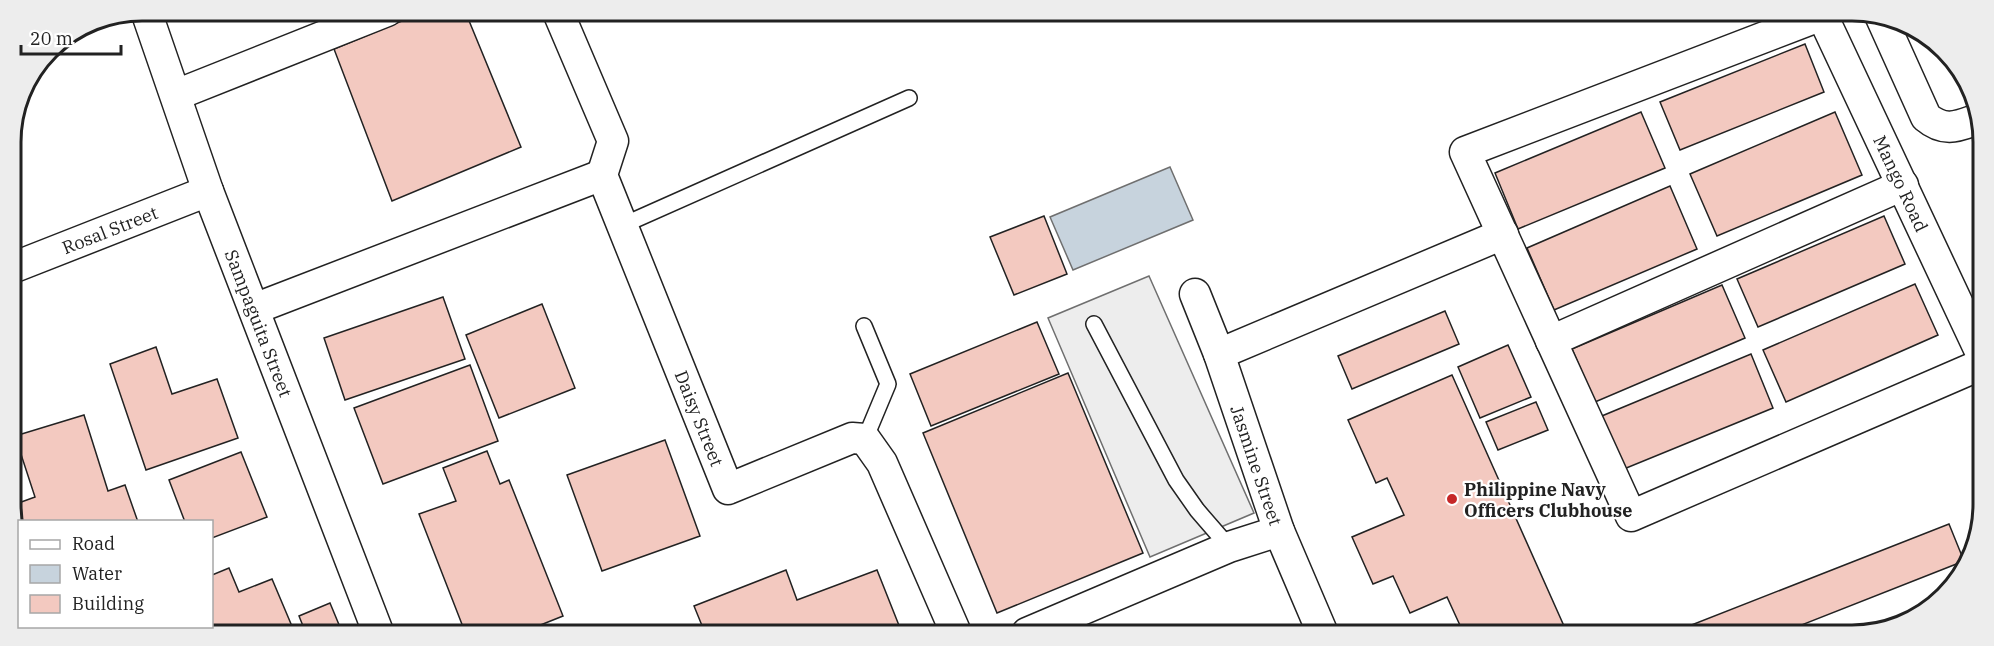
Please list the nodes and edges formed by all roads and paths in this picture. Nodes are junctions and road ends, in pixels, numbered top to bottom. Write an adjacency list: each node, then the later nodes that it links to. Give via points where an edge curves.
1 (150, 21): 7 (street, Sampaguita Street)
2 (362, 21): 7 (street)
3 (562, 21): 10 (street, via 613,141)
4 (1806, 21): 14 (street, via 1465,152)
5 (1825, 21): 11 (street, Mango Road)
6 (1885, 26): 9 (street, via 1926,117 1946,127)
7 (176, 95): 12 (street, Sampaguita Street)
8 (909, 98): 13 (lane)
9 (1971, 122)
10 (602, 175): 13 (street, Daisy Street); 17 (street)
11 (1903, 185): 20 (street, Mango Road); 21 (street)
12 (208, 191): 15 (street, Rosal Street); 17 (street, Sampaguita Street)
13 (621, 226): 24 (street, Daisy Street, via 728,489 852,438)
14 (1503, 234): 21 (street); 22 (street)
15 (21, 264)
16 (1195, 294): 22 (street, Jasmine Street)
17 (254, 309): 27 (street, Sampaguita Street)
18 (1094, 324): 26 (lane, via 1176,480)
19 (864, 326): 24 (lane, via 888,384)
20 (1973, 336)
21 (1551, 341): 23 (street, via 1631,516)
22 (1219, 354): 25 (street, Jasmine Street)
23 (1973, 368)
24 (865, 439): 28 (street, via 882,463)
25 (1279, 531): 26 (street); 30 (street, Jasmine Street)
26 (1229, 547): 29 (street)
27 (375, 625)
28 (953, 625)
29 (1046, 625)
30 (1319, 625)

